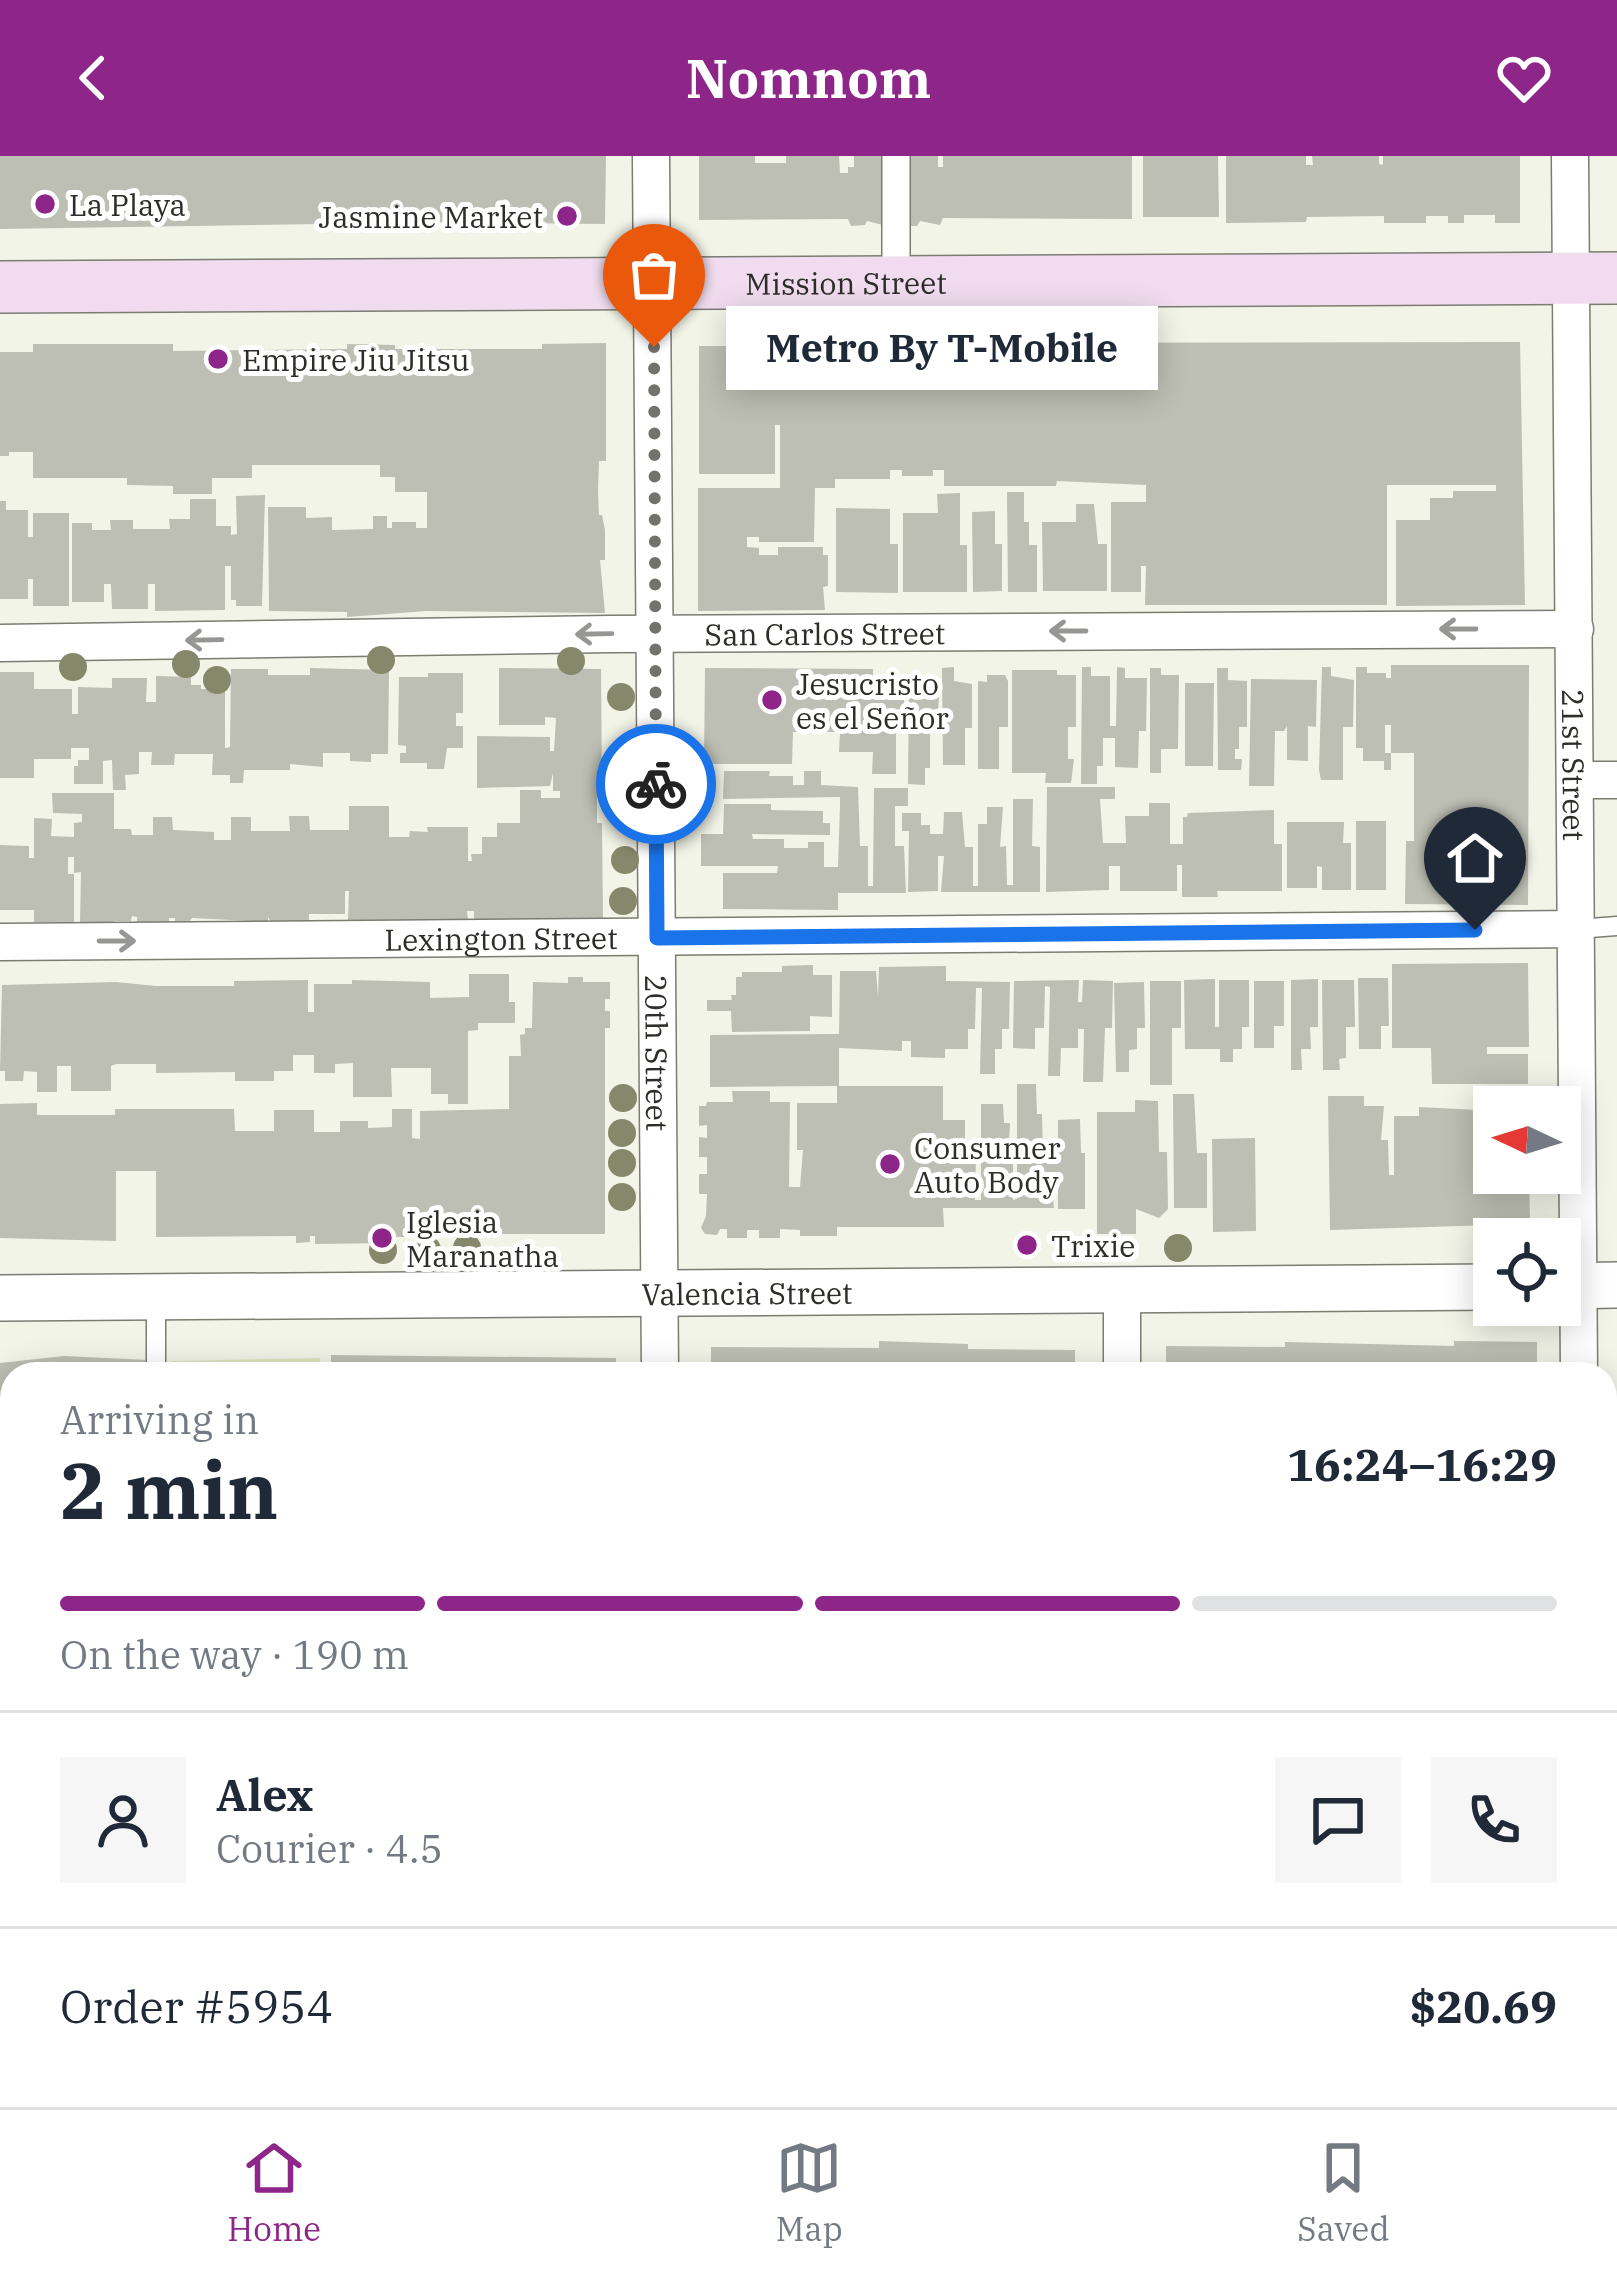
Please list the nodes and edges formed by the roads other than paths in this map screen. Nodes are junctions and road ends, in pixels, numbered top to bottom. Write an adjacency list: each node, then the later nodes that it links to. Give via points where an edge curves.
1 (651, 156): 6 (street, 20th Street)
2 (896, 156): 5 (street)
3 (1570, 156): 4 (street, 21st Street)
4 (1594, 278): 5 (main road, Mission Street); 8 (street, 21st Street)
5 (896, 282): 6 (main road, Mission Street)
6 (653, 283): 7 (main road, Mission Street); 9 (street, 20th Street)
7 (0, 287)
8 (1575, 628): 9 (street, San Carlos Street, one-way to 9); 11 (street, 21st Street)
9 (656, 634): 10 (street, San Carlos Street, one-way to 10); 15 (street, 20th Street)
10 (0, 643)
11 (1576, 780): 12 (street); 14 (street, 21st Street)
12 (1617, 780)
13 (1617, 926): 14 (lane)
14 (1577, 929): 15 (street, Lexington Street); 17 (street, 21st Street)
15 (657, 938): 16 (street, Lexington Street, one-way to 15); 20 (street, 20th Street)
16 (0, 942)
17 (1586, 1285): 26 (street, 21st Street)
18 (1473, 1286): 19 (street, Valencia Street)
19 (1122, 1289): 20 (street, Valencia Street); 25 (street)
20 (659, 1293): 21 (street, Valencia Street); 24 (street, 20th Street)
21 (156, 1297): 22 (street, Valencia Street); 23 (lane)
22 (0, 1298)
23 (156, 1362)
24 (660, 1362)
25 (1122, 1362)
26 (1580, 1362)

